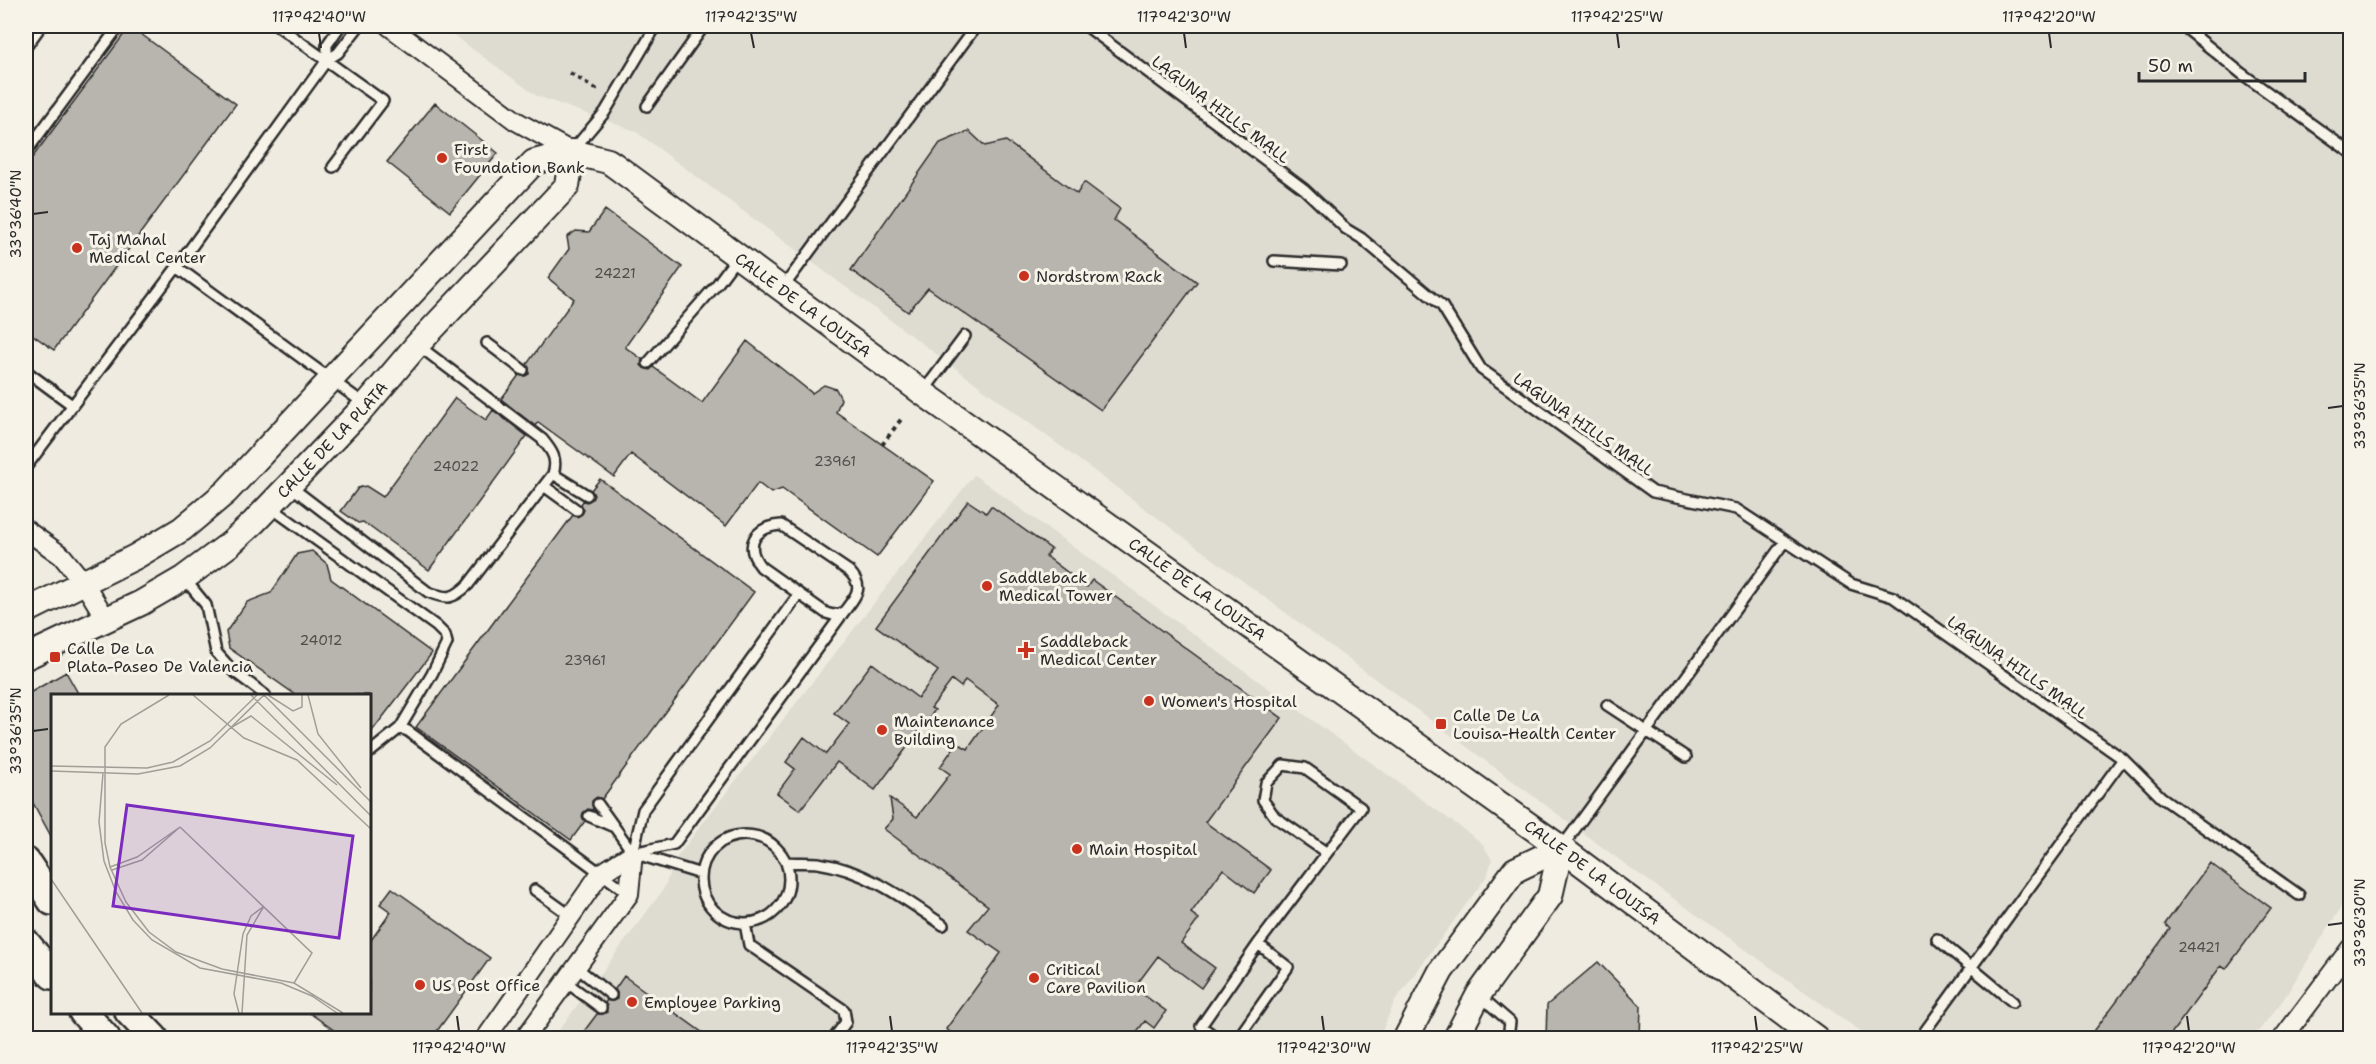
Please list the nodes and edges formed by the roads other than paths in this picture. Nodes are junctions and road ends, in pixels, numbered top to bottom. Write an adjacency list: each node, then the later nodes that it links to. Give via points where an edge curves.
1 (41, 26): 12 (lane)
2 (119, 26): 15 (lane)
3 (278, 26): 13 (lane)
4 (340, 26): 13 (lane, via 327,45)
5 (359, 26): 13 (lane, via 338,53)
6 (388, 26): 16 (street, via 516,121)
7 (656, 26): 16 (lane, via 605,112)
8 (704, 26): 14 (lane)
9 (976, 26): 23 (lane)
10 (1086, 26): 42 (lane, LAGUNA HILLS MALL, via 1304,189 1346,229 1442,306 1481,369 1653,492 1736,509)
11 (2183, 26): 17 (lane)
12 (26, 47)
13 (327, 60): 18 (lane, via 383,101); 22 (lane)
14 (647, 106)
15 (26, 152)
16 (572, 152): 19 (street, CALLE DE LA LOUISA, via 608,161); 26 (street, CALLE DE LA PLATA, via 567,186); 30 (street, via 534,162)
17 (2350, 152)
18 (333, 167)
19 (738, 256): 23 (street, CALLE DE LA LOUISA); 27 (lane)
20 (1274, 261): 21 (lane)
21 (1341, 265)
22 (177, 267): 30 (lane); 32 (lane)
23 (782, 289): 31 (street, CALLE DE LA LOUISA)
24 (965, 336): 31 (lane)
25 (487, 343): 28 (lane)
26 (417, 345): 33 (street, CALLE DE LA PLATA); 35 (lane, via 542,439 553,453)
27 (648, 363)
28 (523, 370)
29 (26, 371): 32 (lane)
30 (332, 379): 33 (lane); 44 (street, via 226,492 182,529)
31 (923, 393): 60 (street, CALLE DE LA LOUISA)
32 (72, 405): 34 (lane)
33 (366, 405): 36 (street, CALLE DE LA PLATA)
34 (26, 467)
35 (553, 474): 37 (lane); 38 (lane)
36 (289, 484): 37 (lane, via 428,592 444,597 456,597 468,585); 39 (street, CALLE DE LA PLATA)
37 (544, 486): 40 (lane)
38 (588, 495)
39 (269, 506): 43 (street, CALLE DE LA PLATA, via 230,544); 52 (lane, via 445,635 447,643)
40 (577, 510)
41 (26, 530): 44 (street, via 62,556)
42 (1785, 541): 53 (lane); 56 (lane, LAGUNA HILLS MALL, via 1851,584 1893,597)
43 (184, 578): 48 (street, CALLE DE LA PLATA); 50 (lane, via 206,606 216,652 231,670)
44 (84, 583): 46 (street); 48 (street)
45 (798, 595): 47 (lane, via 826,613); 47 (lane, via 754,559 753,543 765,528 781,525 854,576 858,590); 61 (lane, via 643,810)
46 (26, 611)
47 (843, 613): 61 (lane, via 674,844)
48 (106, 619): 49 (street, CALLE DE LA PLATA)
49 (26, 657)
50 (264, 694)
51 (1607, 705): 53 (lane)
52 (400, 728): 54 (lane); 65 (lane)
53 (1645, 730): 55 (lane); 60 (lane)
54 (370, 752)
55 (1686, 757)
56 (2123, 759): 69 (lane, LAGUNA HILLS MALL, via 2161,797); 78 (lane)
57 (598, 804): 59 (lane)
58 (589, 816): 59 (lane)
59 (614, 827): 61 (lane)
60 (1561, 848): 81 (street, via 1551,896); 94 (street, via 1515,870 1441,971); 97 (street, CALLE DE LA LOUISA)
61 (633, 853): 65 (street); 66 (lane); 68 (street)
62 (1327, 853): 62 (lane, via 1360,808 1305,768 1283,765 1266,783 1263,800 1275,817); 76 (lane)
63 (26, 862): 70 (main road)
64 (786, 862): 66 (lane, via 767,841 739,836 713,848); 72 (lane, via 789,883 780,905 759,921); 73 (lane, via 819,863 856,874 887,887)
65 (600, 874): 68 (lane); 71 (street)
66 (701, 874): 72 (lane, via 705,896 717,914)
67 (535, 890): 71 (lane)
68 (629, 894): 80 (street)
69 (2299, 895)
70 (51, 900)
71 (571, 916): 89 (street)
72 (745, 923): 91 (lane, via 749,945 844,1010 846,1022)
73 (943, 925)
74 (1936, 939): 78 (lane)
75 (26, 943): 79 (main road)
76 (1258, 944): 92 (lane, via 1201,1026); 93 (lane, via 1288,967)
77 (2350, 949): 99 (street)
78 (1971, 968): 83 (lane); 98 (lane)
79 (51, 974)
80 (571, 975): 82 (lane); 84 (lane); 90 (street)
81 (1479, 994): 95 (street); 96 (lane, via 1510,1022)
82 (611, 995)
83 (2013, 1002)
84 (601, 1008)
85 (85, 1013): 87 (main road)
86 (131, 1013): 88 (main road)
87 (106, 1038)
88 (154, 1038)
89 (486, 1038)
90 (525, 1038)
91 (834, 1038)
92 (1217, 1038)
93 (1238, 1038)
94 (1406, 1038)
95 (1456, 1038)
96 (1508, 1038)
97 (1816, 1038)
98 (1920, 1038)
99 (2283, 1038)

